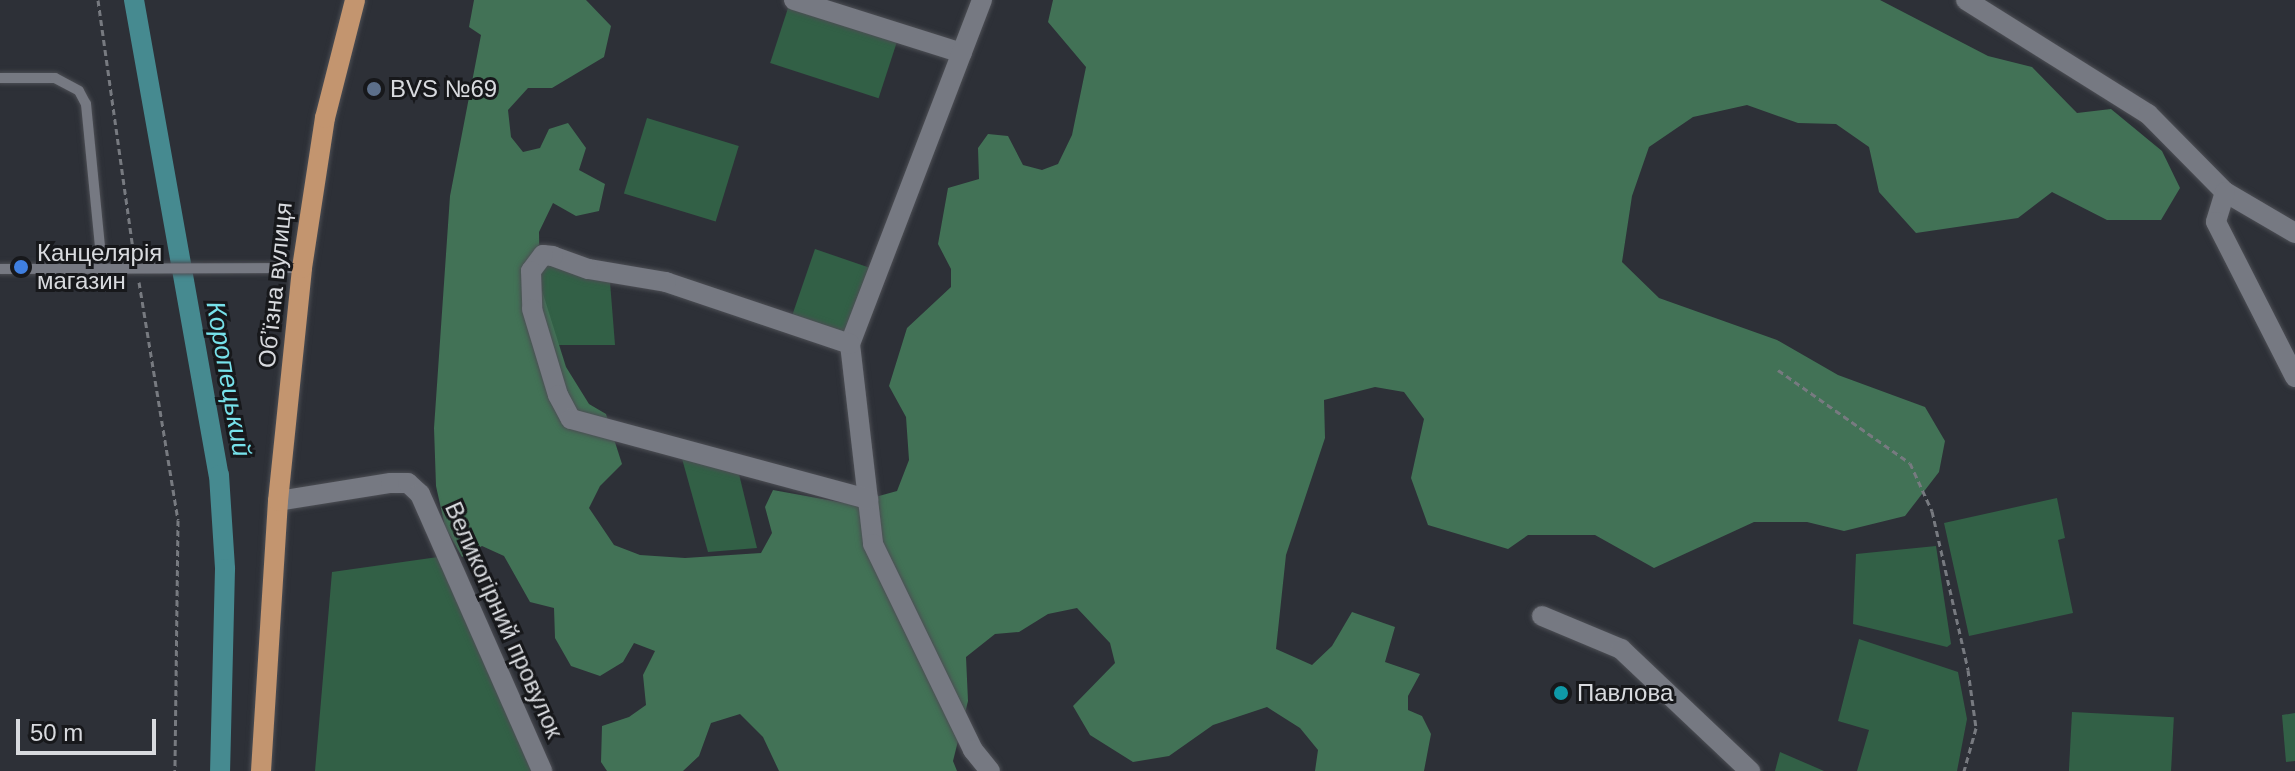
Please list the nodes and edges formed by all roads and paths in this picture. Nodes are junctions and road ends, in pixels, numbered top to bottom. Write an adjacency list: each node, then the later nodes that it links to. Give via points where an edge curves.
1 (98, 0): 11 (path)
2 (355, 0): 12 (main road, Обʼїзна вулиця, via 325,118)
3 (794, 0): 6 (street)
4 (982, 0): 6 (street)
5 (1966, 0): 8 (street, via 2148,114)
6 (962, 53): 14 (street)
7 (0, 78): 10 (lane, via 55,78 79,91 86,104)
8 (2225, 192): 9 (street); 16 (street, via 2216,222)
9 (2295, 233)
10 (102, 266): 11 (lane); 13 (lane)
11 (136, 266): 12 (lane); 20 (path, via 178,520)
12 (302, 268): 18 (main road, Обʼїзна вулиця)
13 (0, 269)
14 (850, 344): 17 (street); 17 (street, via 666,282 588,269 553,256 543,255 531,271 532,309 558,395 571,419)
15 (1778, 370): 25 (path, via 1910,463 1932,511 1968,670 1976,728)
16 (2295, 377)
17 (868, 499): 23 (street, via 873,544 973,750)
18 (278, 501): 21 (main road, Обʼїзна вулиця); 22 (street, Великогірний провулок, via 391,483 408,483 420,494)
19 (1542, 616): 24 (street, via 1621,649)
20 (175, 771)
21 (261, 771)
22 (542, 771)
23 (990, 771)
24 (1750, 771)
25 (1964, 771)

